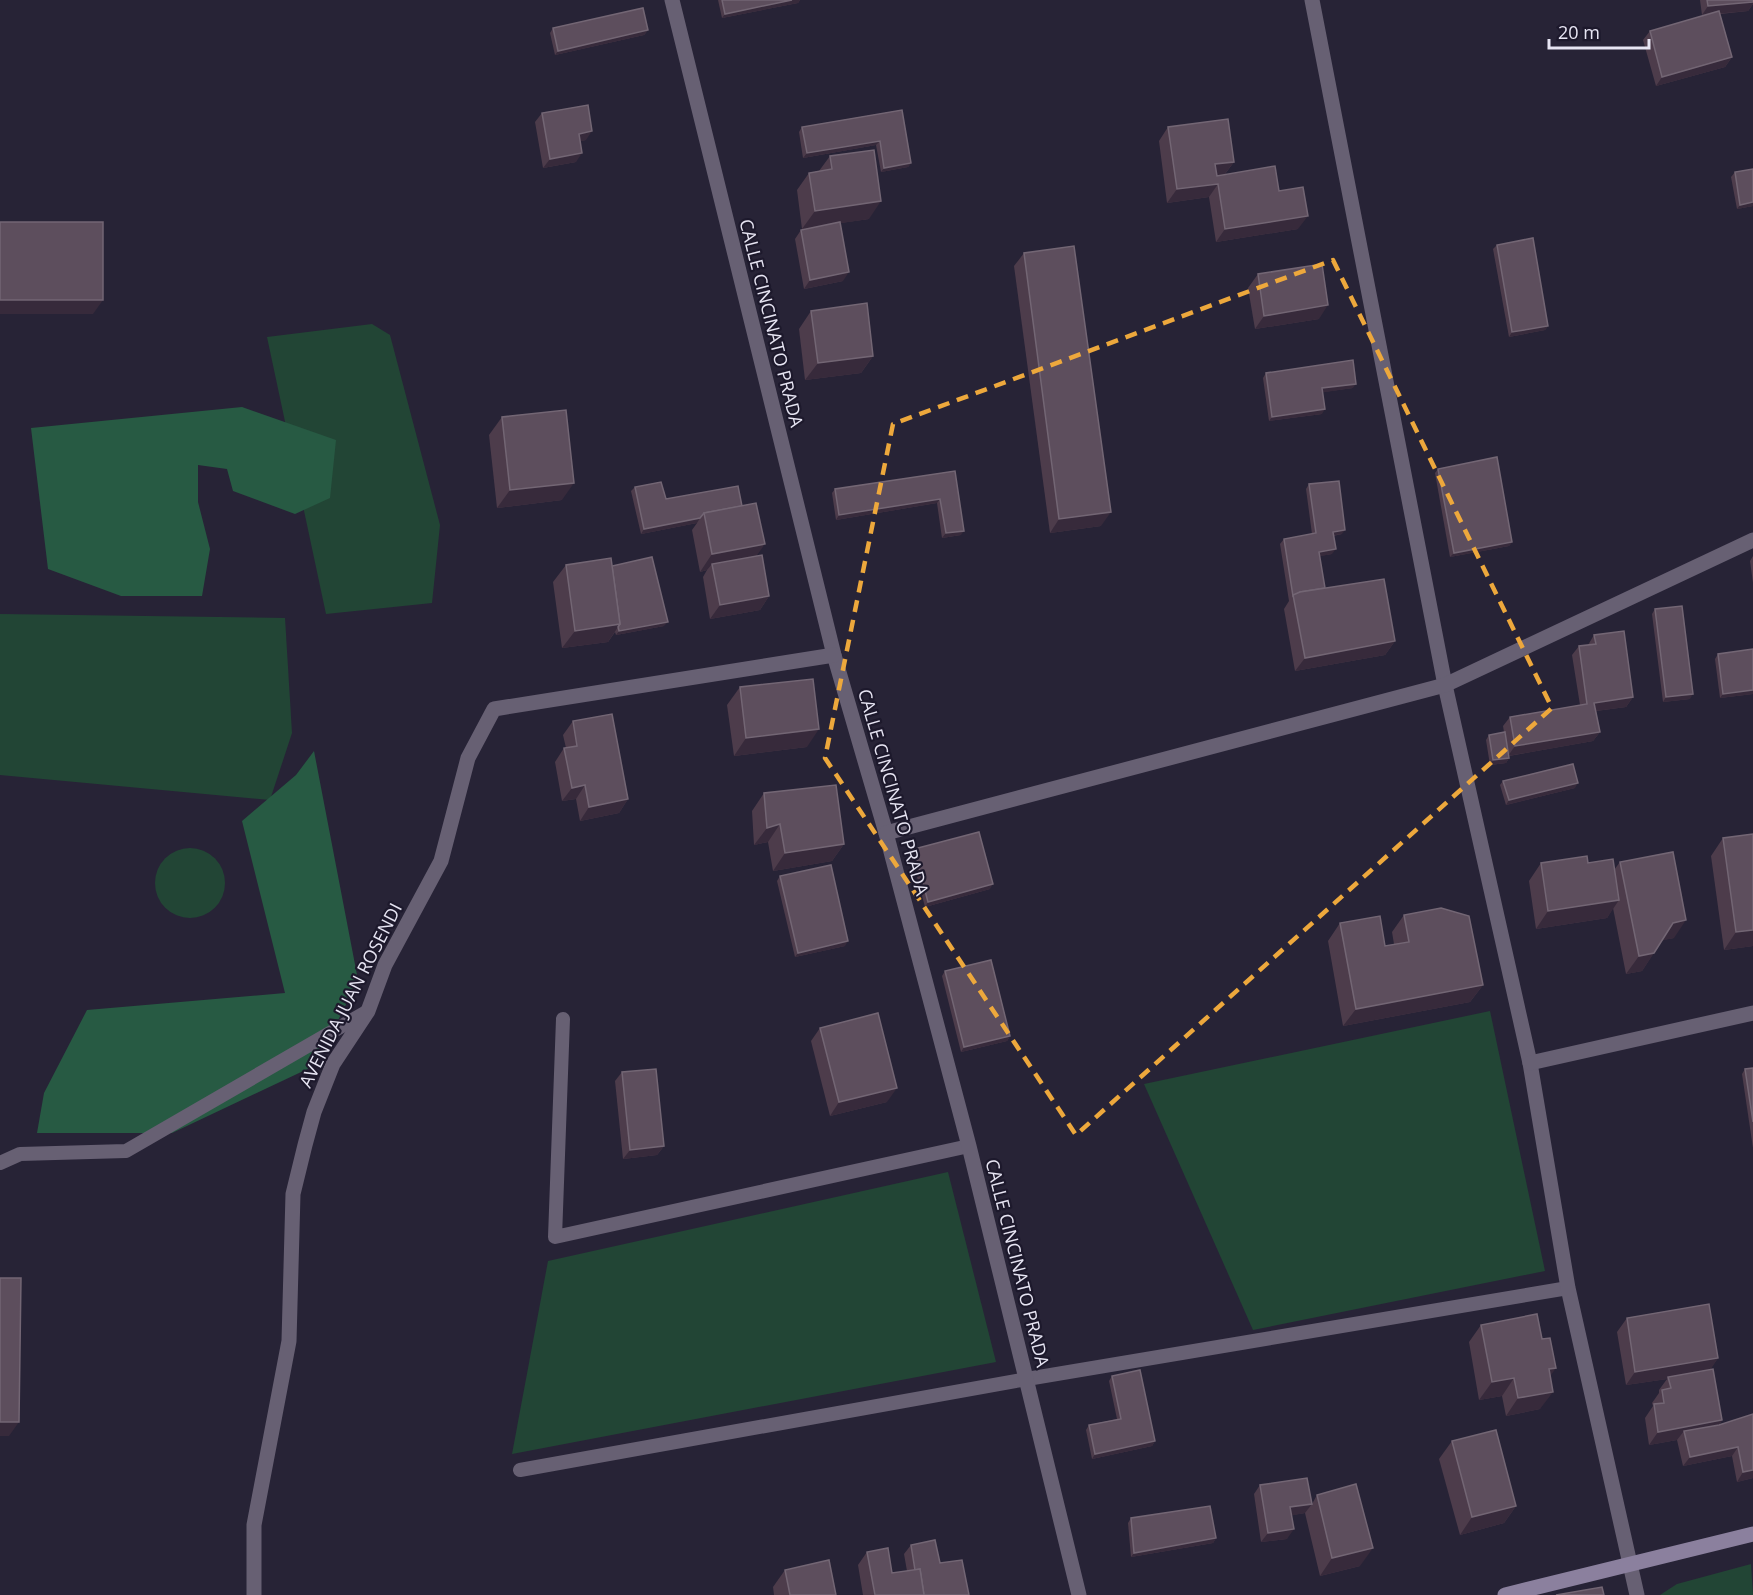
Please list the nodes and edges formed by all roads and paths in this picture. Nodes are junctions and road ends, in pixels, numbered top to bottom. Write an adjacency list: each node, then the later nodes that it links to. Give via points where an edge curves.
1 (672, 0): 4 (street, CALLE CINCINATO PRADA)
2 (1312, 0): 5 (street)
3 (1753, 540): 5 (street)
4 (834, 655): 6 (street, CALLE CINCINATO PRADA); 7 (street, AVENIDA JUAN ROSENDI, via 494,709 468,758 441,861 384,965)
5 (1445, 685): 6 (street); 10 (street)
6 (886, 833): 11 (street, CALLE CINCINATO PRADA)
7 (368, 1011): 12 (lane, via 126,1151 20,1155); 18 (street, AVENIDA JUAN ROSENDI, via 333,1064 314,1112 293,1194 289,1341 254,1525)
8 (1753, 1013): 10 (street)
9 (563, 1019): 11 (lane, via 555,1237)
10 (1530, 1063): 13 (street)
11 (969, 1146): 14 (street, CALLE CINCINATO PRADA)
12 (0, 1163)
13 (1568, 1288): 14 (lane); 17 (street)
14 (1027, 1379): 15 (lane); 19 (street, CALLE CINCINATO PRADA)
15 (520, 1470)
16 (1753, 1534): 17 (main road)
17 (1631, 1564): 20 (main road); 21 (street)
18 (254, 1595)
19 (1079, 1595)
20 (1505, 1595)
21 (1637, 1595)

